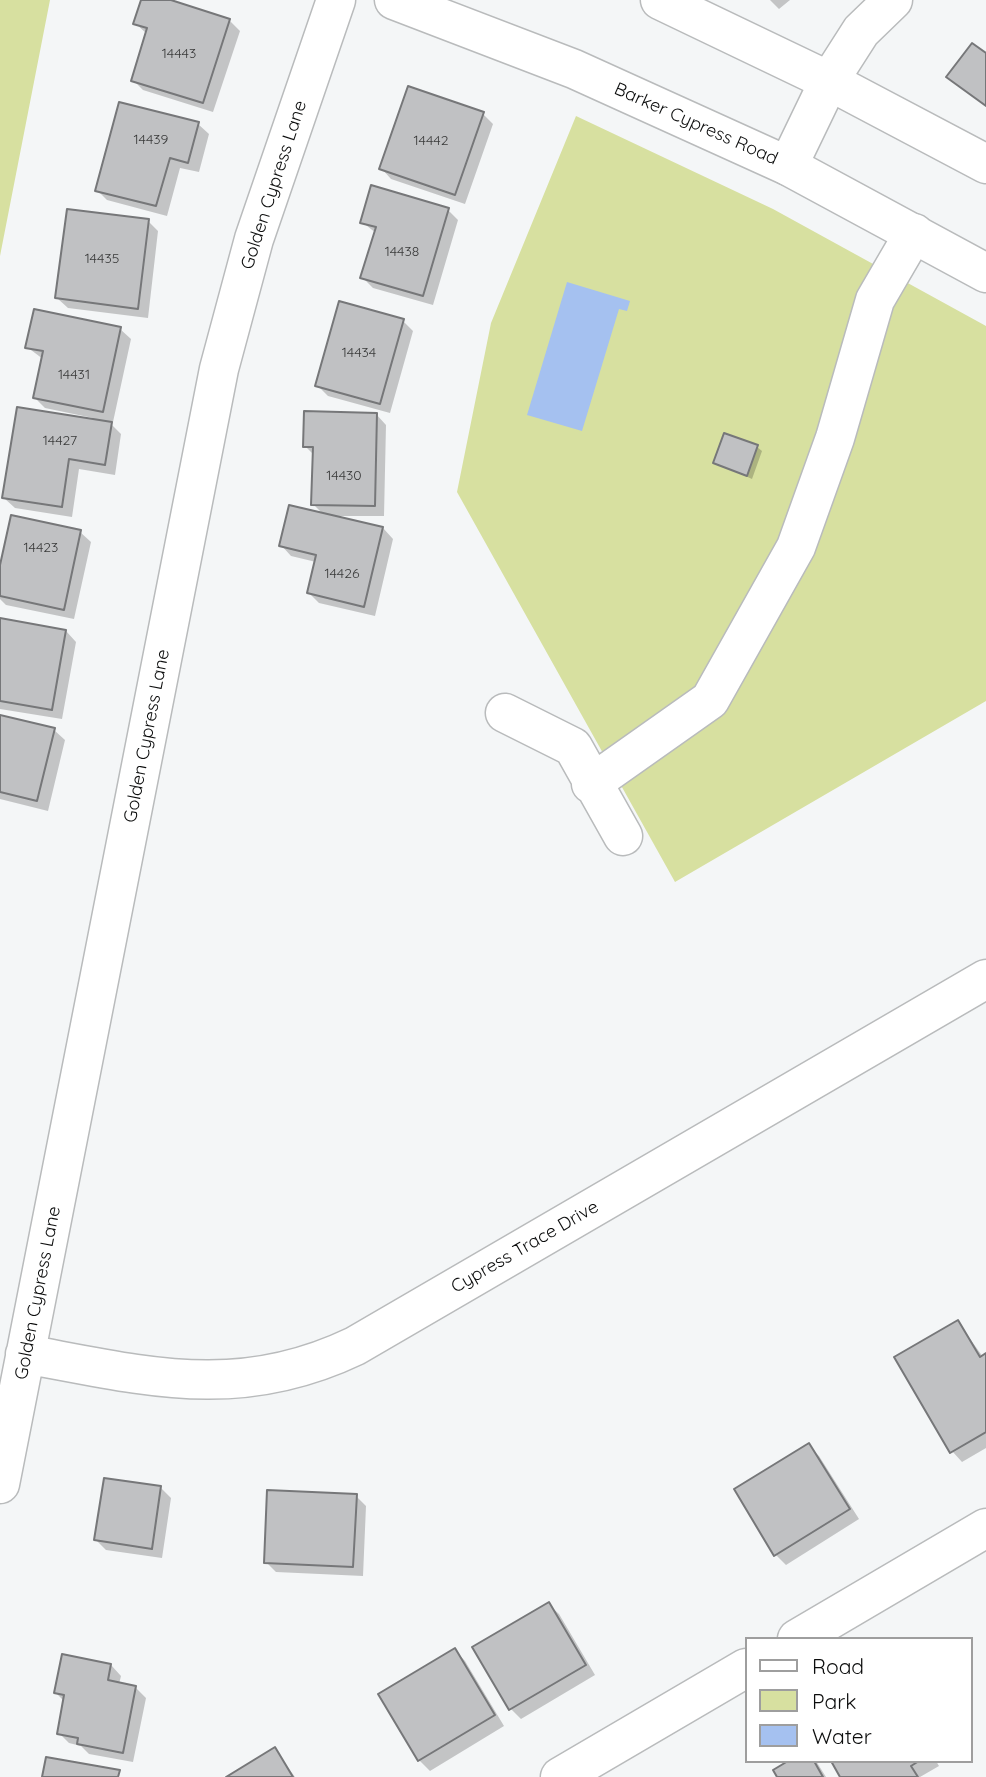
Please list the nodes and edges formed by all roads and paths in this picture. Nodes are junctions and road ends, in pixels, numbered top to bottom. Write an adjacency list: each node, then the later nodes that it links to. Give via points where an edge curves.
1 (336, 0): 14 (street, Golden Cypress Lane, via 254,239 219,369)
2 (394, 0): 7 (street, Barker Cypress Road, via 574,69)
3 (660, 0): 5 (street)
4 (893, 0): 5 (street, via 861,31)
5 (829, 80): 6 (street); 7 (street)
6 (986, 164)
7 (788, 166): 8 (street, Barker Cypress Road)
8 (914, 233): 9 (street, Barker Cypress Road); 11 (street, via 875,300 835,438 796,547 710,700)
9 (986, 273)
10 (505, 713): 11 (street, via 573,747)
11 (591, 784): 12 (street)
12 (623, 836)
13 (986, 979): 14 (street, Cypress Trace Drive, via 325,1360 286,1373 208,1381 164,1380)
14 (26, 1354): 15 (street, Golden Cypress Lane)
15 (0, 1484)
16 (986, 1528): 17 (street)
17 (800, 1637)
18 (744, 1669): 19 (street)
19 (560, 1777)

